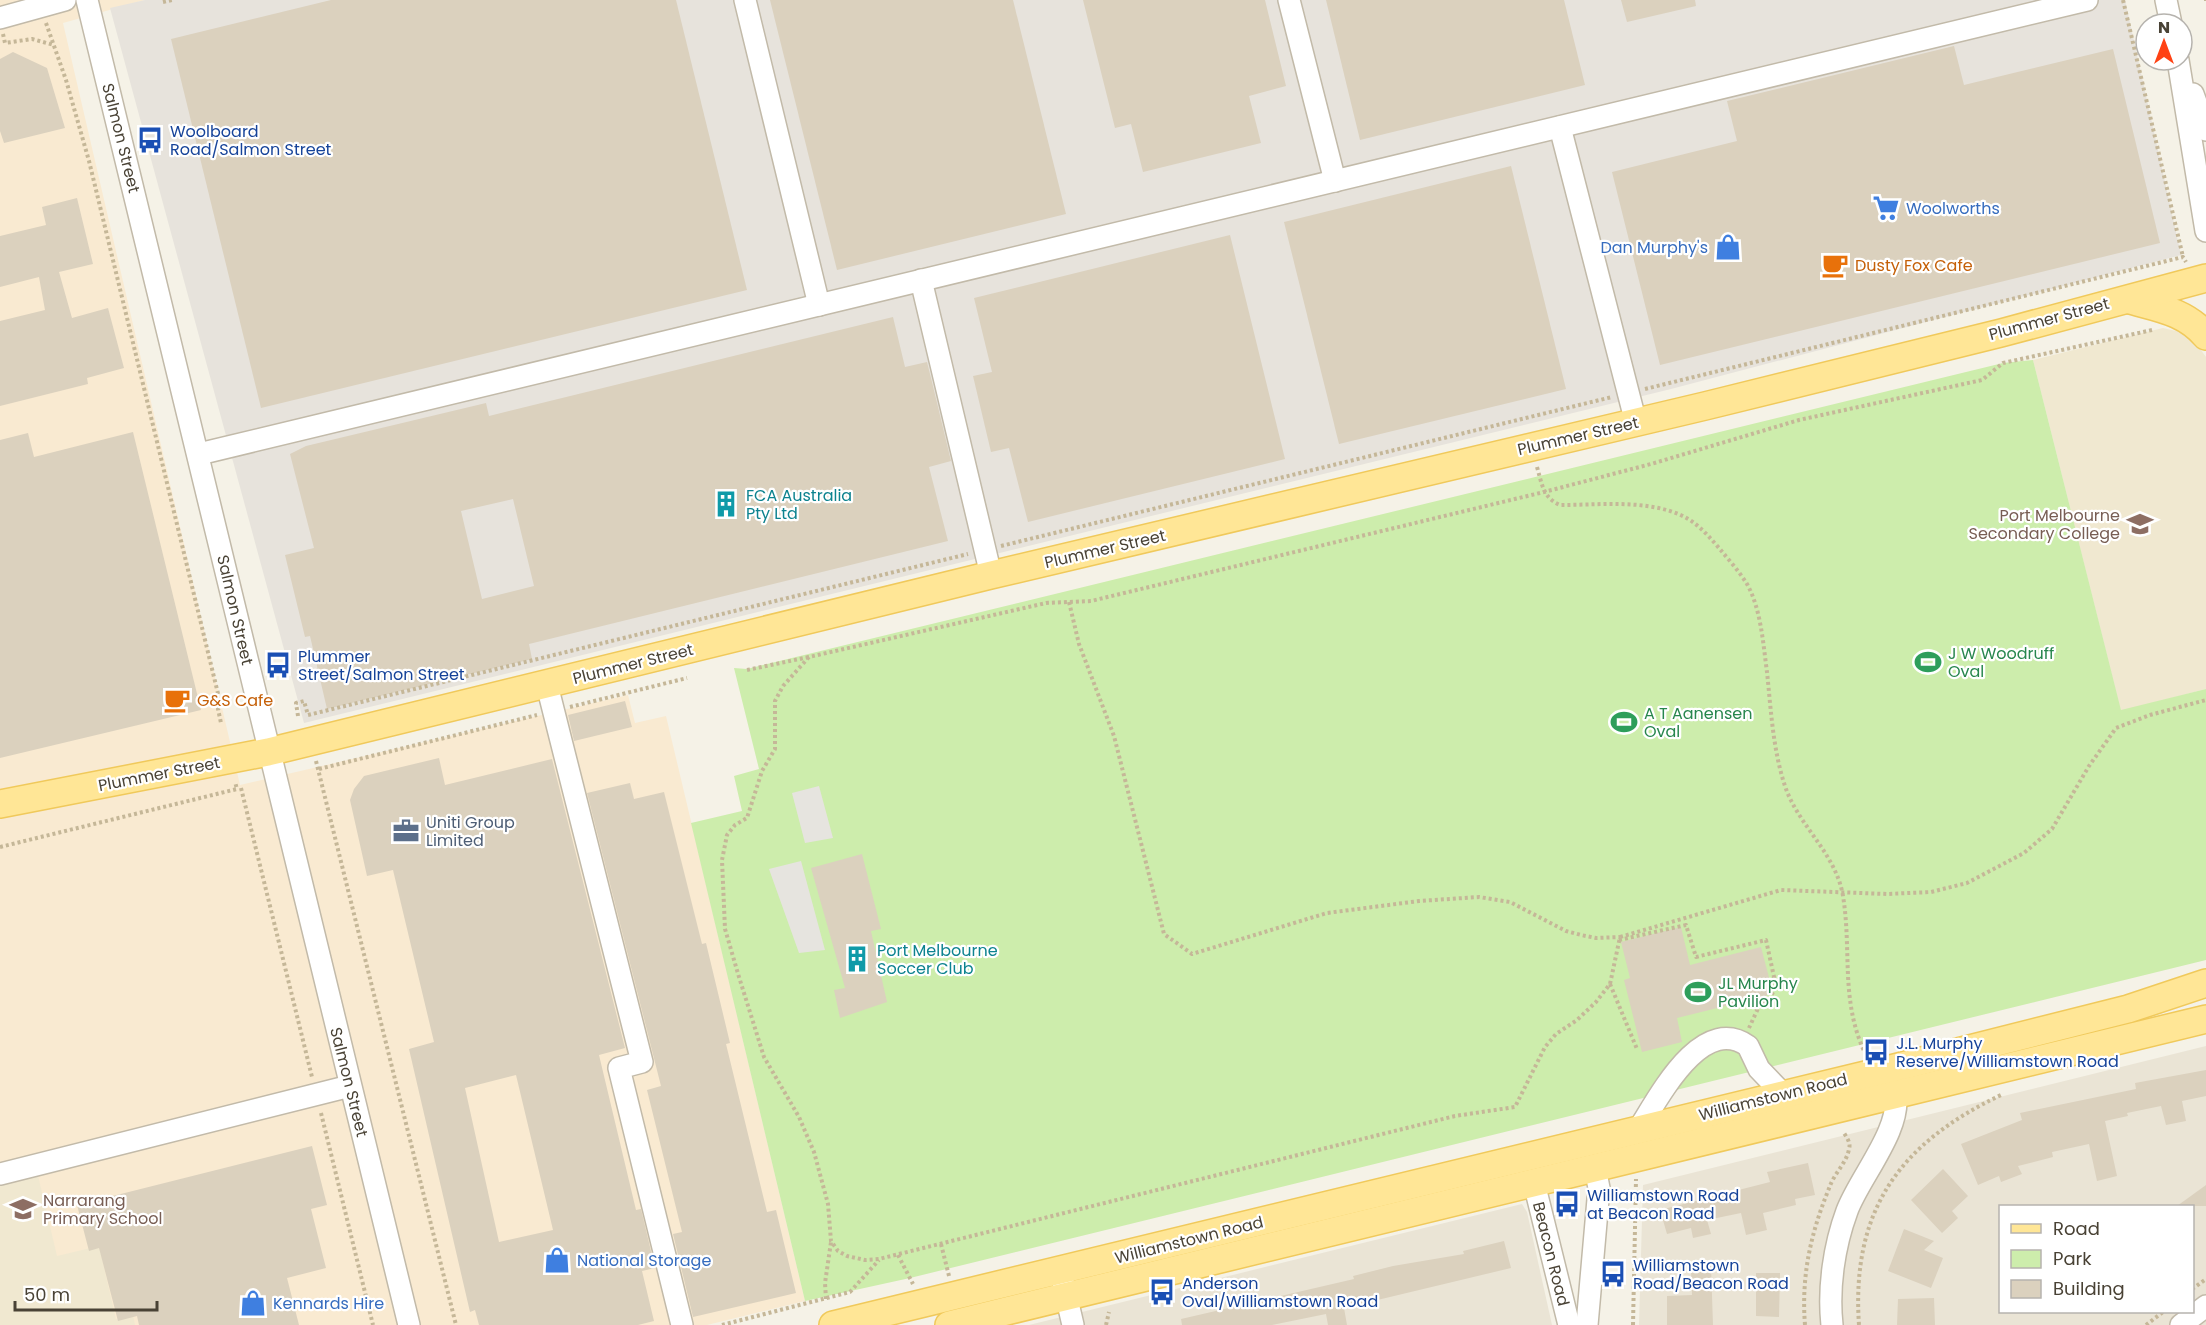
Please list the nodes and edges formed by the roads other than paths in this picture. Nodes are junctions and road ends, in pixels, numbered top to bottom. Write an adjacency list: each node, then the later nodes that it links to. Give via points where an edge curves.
1 (66, 0): 6 (street)
2 (87, 0): 19 (street, Salmon Street)
3 (745, 0): 16 (street)
4 (1289, 0): 11 (street)
5 (2087, 0): 9 (street)
6 (1, 25)
7 (2181, 72): 12 (street)
8 (2184, 72): 10 (street)
9 (1560, 127): 11 (street); 18 (street)
10 (2206, 130)
11 (1335, 181): 13 (street)
12 (2206, 231)
13 (921, 280): 16 (street); 20 (street)
14 (2202, 280): 15 (main road, Plummer Street)
15 (2126, 299): 17 (main road, via 2177,313); 18 (main road, Plummer Street)
16 (819, 305): 19 (street)
17 (2206, 336)
18 (1636, 423): 20 (main road, Plummer Street, via 1532,447)
19 (199, 454): 22 (street, Salmon Street)
20 (985, 552): 21 (main road, Plummer Street)
21 (550, 698): 22 (main road, Plummer Street); 37 (street, via 642,1062 619,1068)
22 (268, 752): 23 (main road, Plummer Street); 27 (street, Salmon Street)
23 (0, 804)
24 (2206, 983): 26 (main road, Williamstown Road)
25 (2206, 1019): 26 (main road, Williamstown Road)
26 (1886, 1078): 28 (main road, Williamstown Road); 31 (main road, Williamstown Road); 43 (street, via 1897,1103 1891,1125 1856,1190 1839,1235 1831,1292)
27 (350, 1086): 32 (street); 36 (street, Salmon Street)
28 (1783, 1094): 29 (main road, Williamstown Road); 29 (street, via 1762,1073 1751,1049 1742,1042 1718,1040 1700,1046 1666,1087)
29 (1638, 1130): 30 (main road, Williamstown Road)
30 (1546, 1153): 31 (main road); 33 (main road); 34 (main road, Williamstown Road)
31 (1595, 1168): 33 (main road, Williamstown Road); 42 (street, Beacon Road, via 1599,1188)
32 (0, 1174)
33 (1534, 1183): 34 (main road, Williamstown Road); 41 (street, Beacon Road)
34 (1064, 1283): 38 (main road, Williamstown Road, via 922,1304); 39 (main road, Williamstown Road); 40 (street)
35 (2206, 1306): 44 (street)
36 (409, 1325)
37 (682, 1325)
38 (833, 1325)
39 (949, 1325)
40 (1073, 1325)
41 (1569, 1325)
42 (1587, 1325)
43 (1832, 1325)
44 (2181, 1325)

